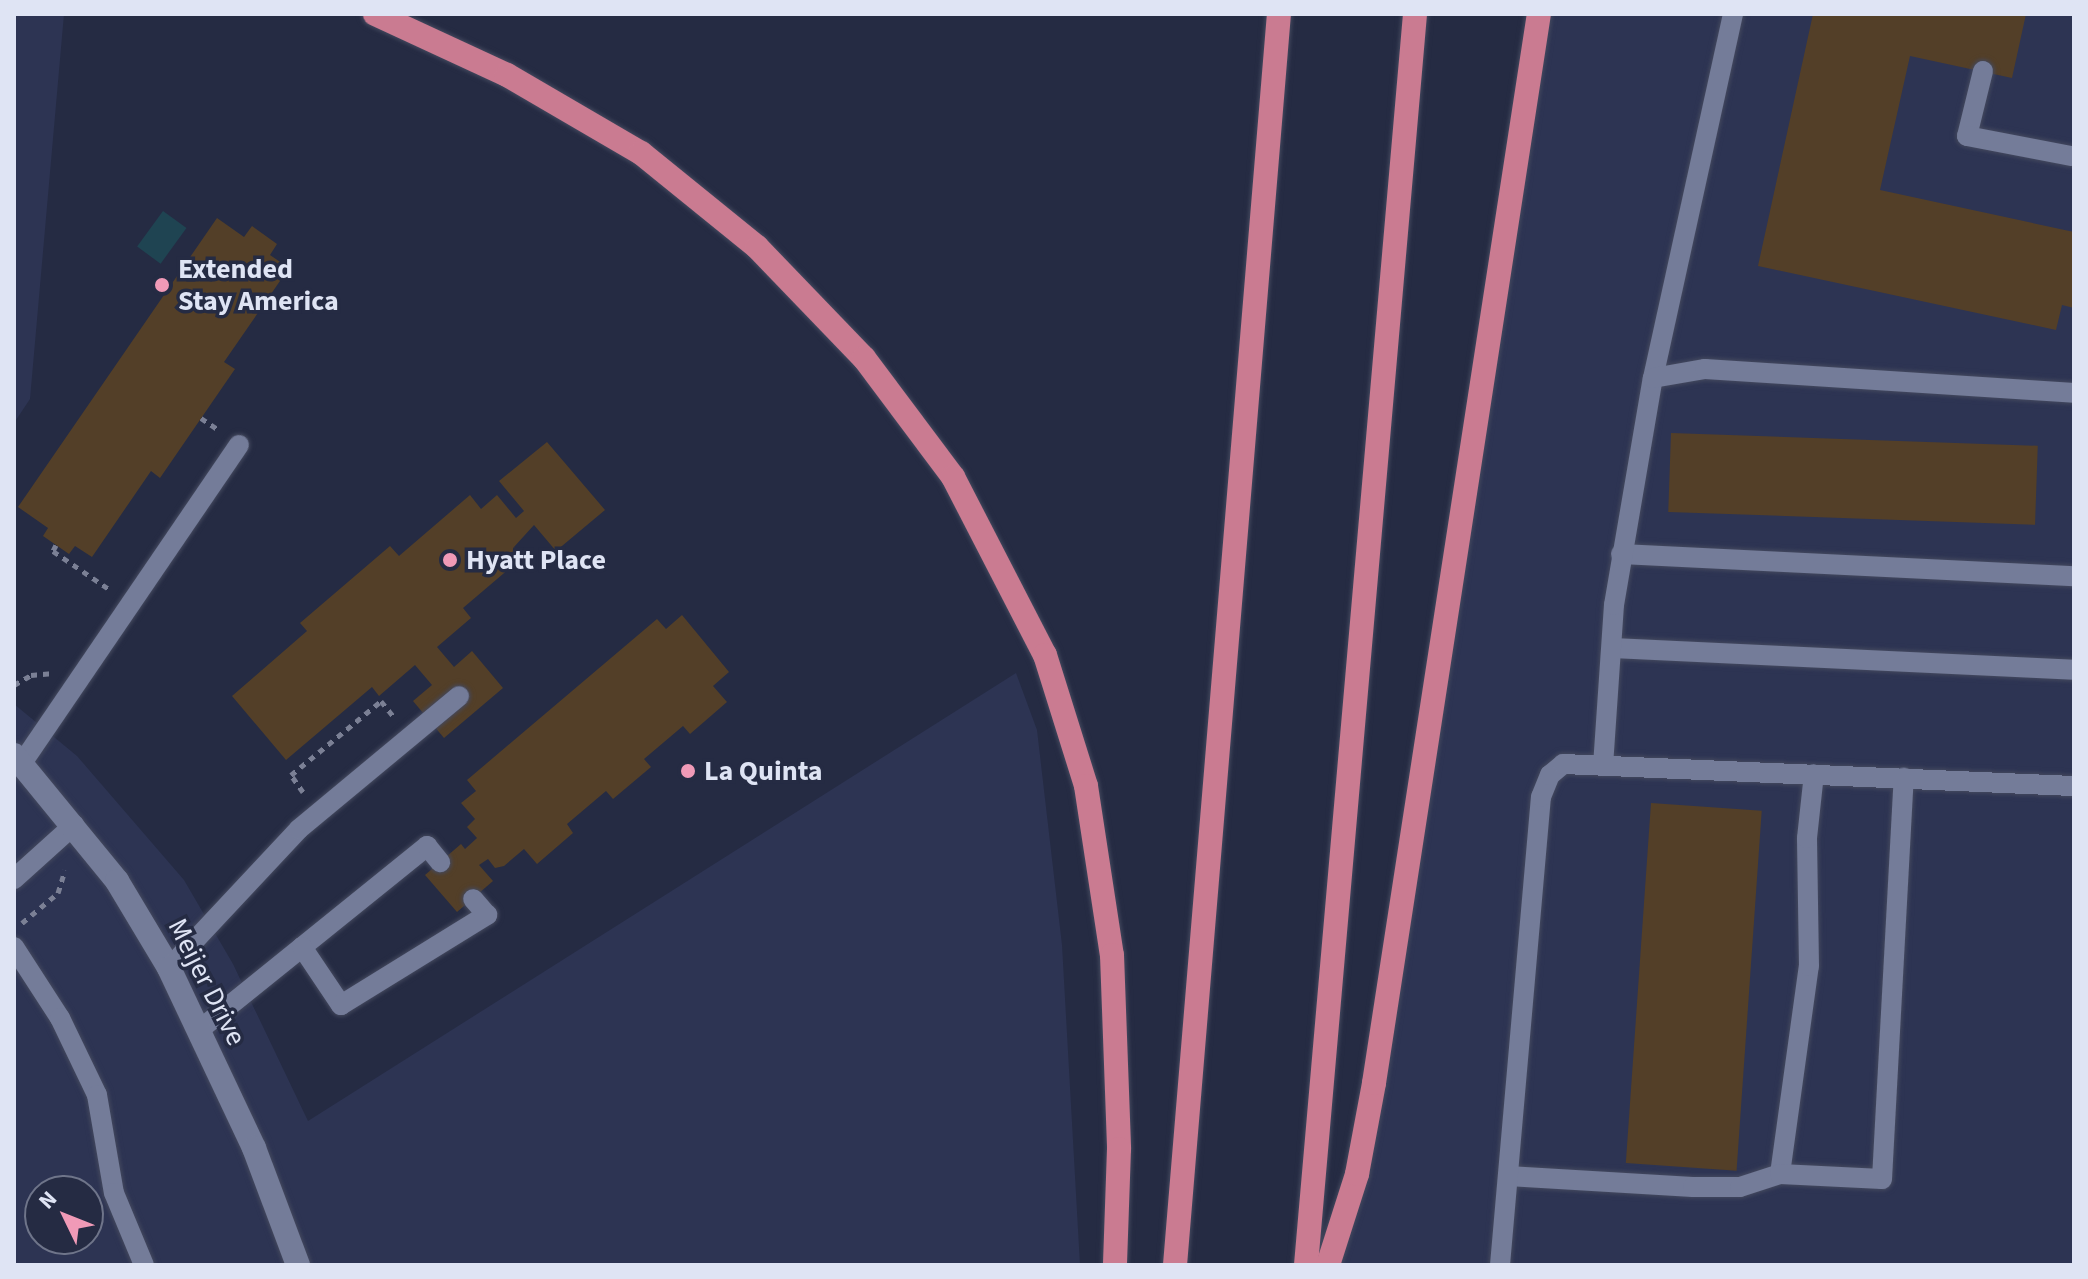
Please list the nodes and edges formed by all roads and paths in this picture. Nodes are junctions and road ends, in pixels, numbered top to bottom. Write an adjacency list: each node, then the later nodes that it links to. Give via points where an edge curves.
1 (375, 14): 39 (highway, via 507,75 641,153 768,258 864,358 953,477 1045,655 1086,786 1112,955 1119,1149)
2 (1279, 14): 40 (highway)
3 (1415, 14): 41 (highway)
4 (1539, 14): 42 (highway, via 1374,1083 1357,1174)
5 (1733, 14): 8 (lane)
6 (1983, 71): 7 (lane, via 1967,136)
7 (2073, 152)
8 (1653, 378): 9 (lane, via 1705,369); 12 (lane)
9 (2074, 393)
10 (239, 445): 20 (lane)
11 (56, 545): 14 (path, via 53,551 110,590)
12 (1621, 554): 13 (lane); 15 (lane)
13 (2074, 576)
14 (102, 602)
15 (1612, 648): 17 (lane); 21 (lane)
16 (63, 661): 18 (path, via 56,673 31,675)
17 (2074, 670)
18 (14, 685)
19 (459, 696): 33 (lane, via 299,829)
20 (18, 759): 25 (street, Meijer Drive)
21 (1603, 766): 22 (lane); 36 (lane, via 1563,764 1550,775 1541,797)
22 (1814, 774): 23 (lane); 35 (lane, via 1807,838 1809,966)
23 (1904, 778): 24 (lane); 35 (lane, via 1882,1179)
24 (2074, 786)
25 (74, 825): 28 (lane); 33 (street, Meijer Drive, via 117,881)
26 (440, 862): 32 (lane, via 427,846)
27 (65, 869): 30 (path, via 58,893)
28 (14, 879)
29 (473, 899): 32 (lane, via 487,915 341,1005)
30 (14, 929)
31 (14, 947): 37 (lane, via 60,1018 97,1095 114,1193)
32 (302, 947): 34 (lane)
33 (169, 968): 34 (street, Meijer Drive)
34 (198, 1031): 38 (street, Meijer Drive, via 254,1148)
35 (1780, 1174): 36 (lane, via 1740,1187)
36 (1508, 1176): 43 (lane)
37 (144, 1265)
38 (298, 1265)
39 (1115, 1265)
40 (1175, 1265)
41 (1306, 1265)
42 (1328, 1265)
43 (1500, 1265)

